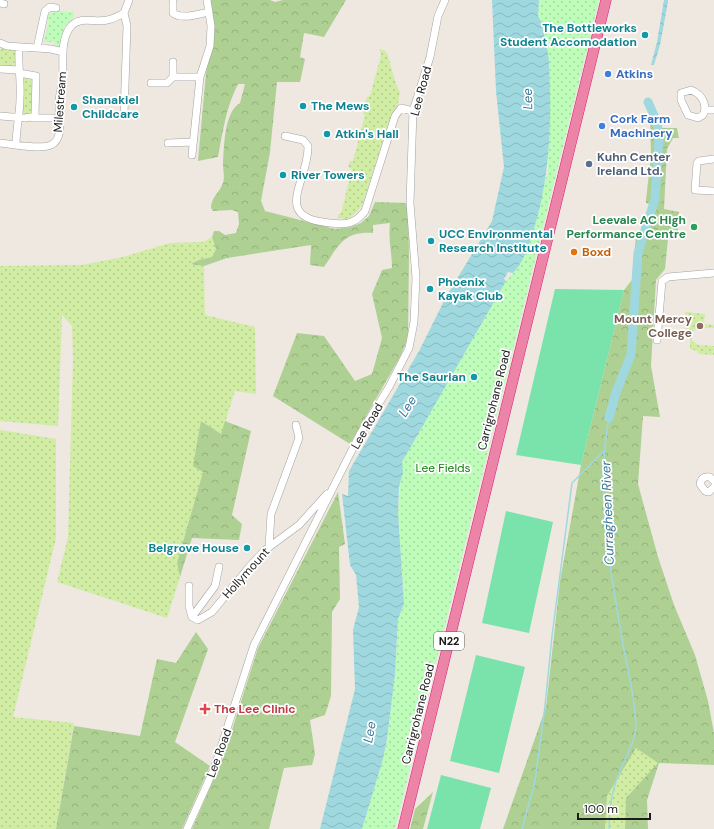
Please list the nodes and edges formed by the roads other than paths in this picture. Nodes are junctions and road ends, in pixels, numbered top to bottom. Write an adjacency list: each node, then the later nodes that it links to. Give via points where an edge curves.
1 (129, 0): 8 (street)
2 (207, 0): 7 (street)
3 (445, 0): 21 (street, Lee Road, via 438,16 430,57)
4 (606, 0): 46 (highway, Carrigrohane Road / N22)
5 (173, 2): 7 (street, via 173,13 176,15)
6 (56, 8): 11 (street, via 45,11)
7 (209, 12): 17 (street, via 210,46)
8 (124, 13): 12 (street, Milestream, via 105,21 77,22 69,30); 22 (street)
9 (0, 43): 10 (street)
10 (20, 48): 11 (street); 15 (street)
11 (37, 48): 12 (street)
12 (63, 52): 31 (street, Milestream, via 58,138 51,146)
13 (173, 62): 16 (street)
14 (0, 69): 15 (street)
15 (18, 72): 24 (street); 25 (street, via 36,76)
16 (173, 77): 17 (street); 18 (street, via 167,83)
17 (200, 77): 28 (street)
18 (150, 83)
19 (706, 110): 20 (street)
20 (714, 110)
21 (413, 113): 27 (street, via 399,110 365,211 354,222 347,224 311,220 299,212 297,199 308,146 303,140); 39 (street, Lee Road, via 410,203 416,278 414,322 409,348)
22 (124, 115)
23 (0, 116): 24 (street)
24 (18, 118): 25 (street); 31 (street)
25 (33, 118): 26 (street)
26 (53, 118)
27 (285, 136)
28 (194, 142): 30 (street); 32 (street)
29 (0, 143): 31 (street, Milestream)
30 (168, 143)
31 (16, 145)
32 (192, 155)
33 (714, 159): 34 (street, via 697,163 695,190)
34 (714, 191)
35 (714, 273): 36 (street, via 666,277 661,283)
36 (658, 340)
37 (296, 425): 41 (street, via 299,438 271,514)
38 (714, 481): 40 (street, via 710,477 705,477 700,484 705,492)
39 (334, 486): 41 (street, Hollymount, via 299,525); 45 (street, Lee Road, via 254,645 214,769)
40 (714, 489)
41 (270, 547): 44 (street, Hollymount, via 250,566 212,612 198,620)
42 (219, 567): 44 (street, Hollymount, via 215,586)
43 (189, 586): 44 (street)
44 (192, 617)
45 (187, 829)
46 (403, 829)

